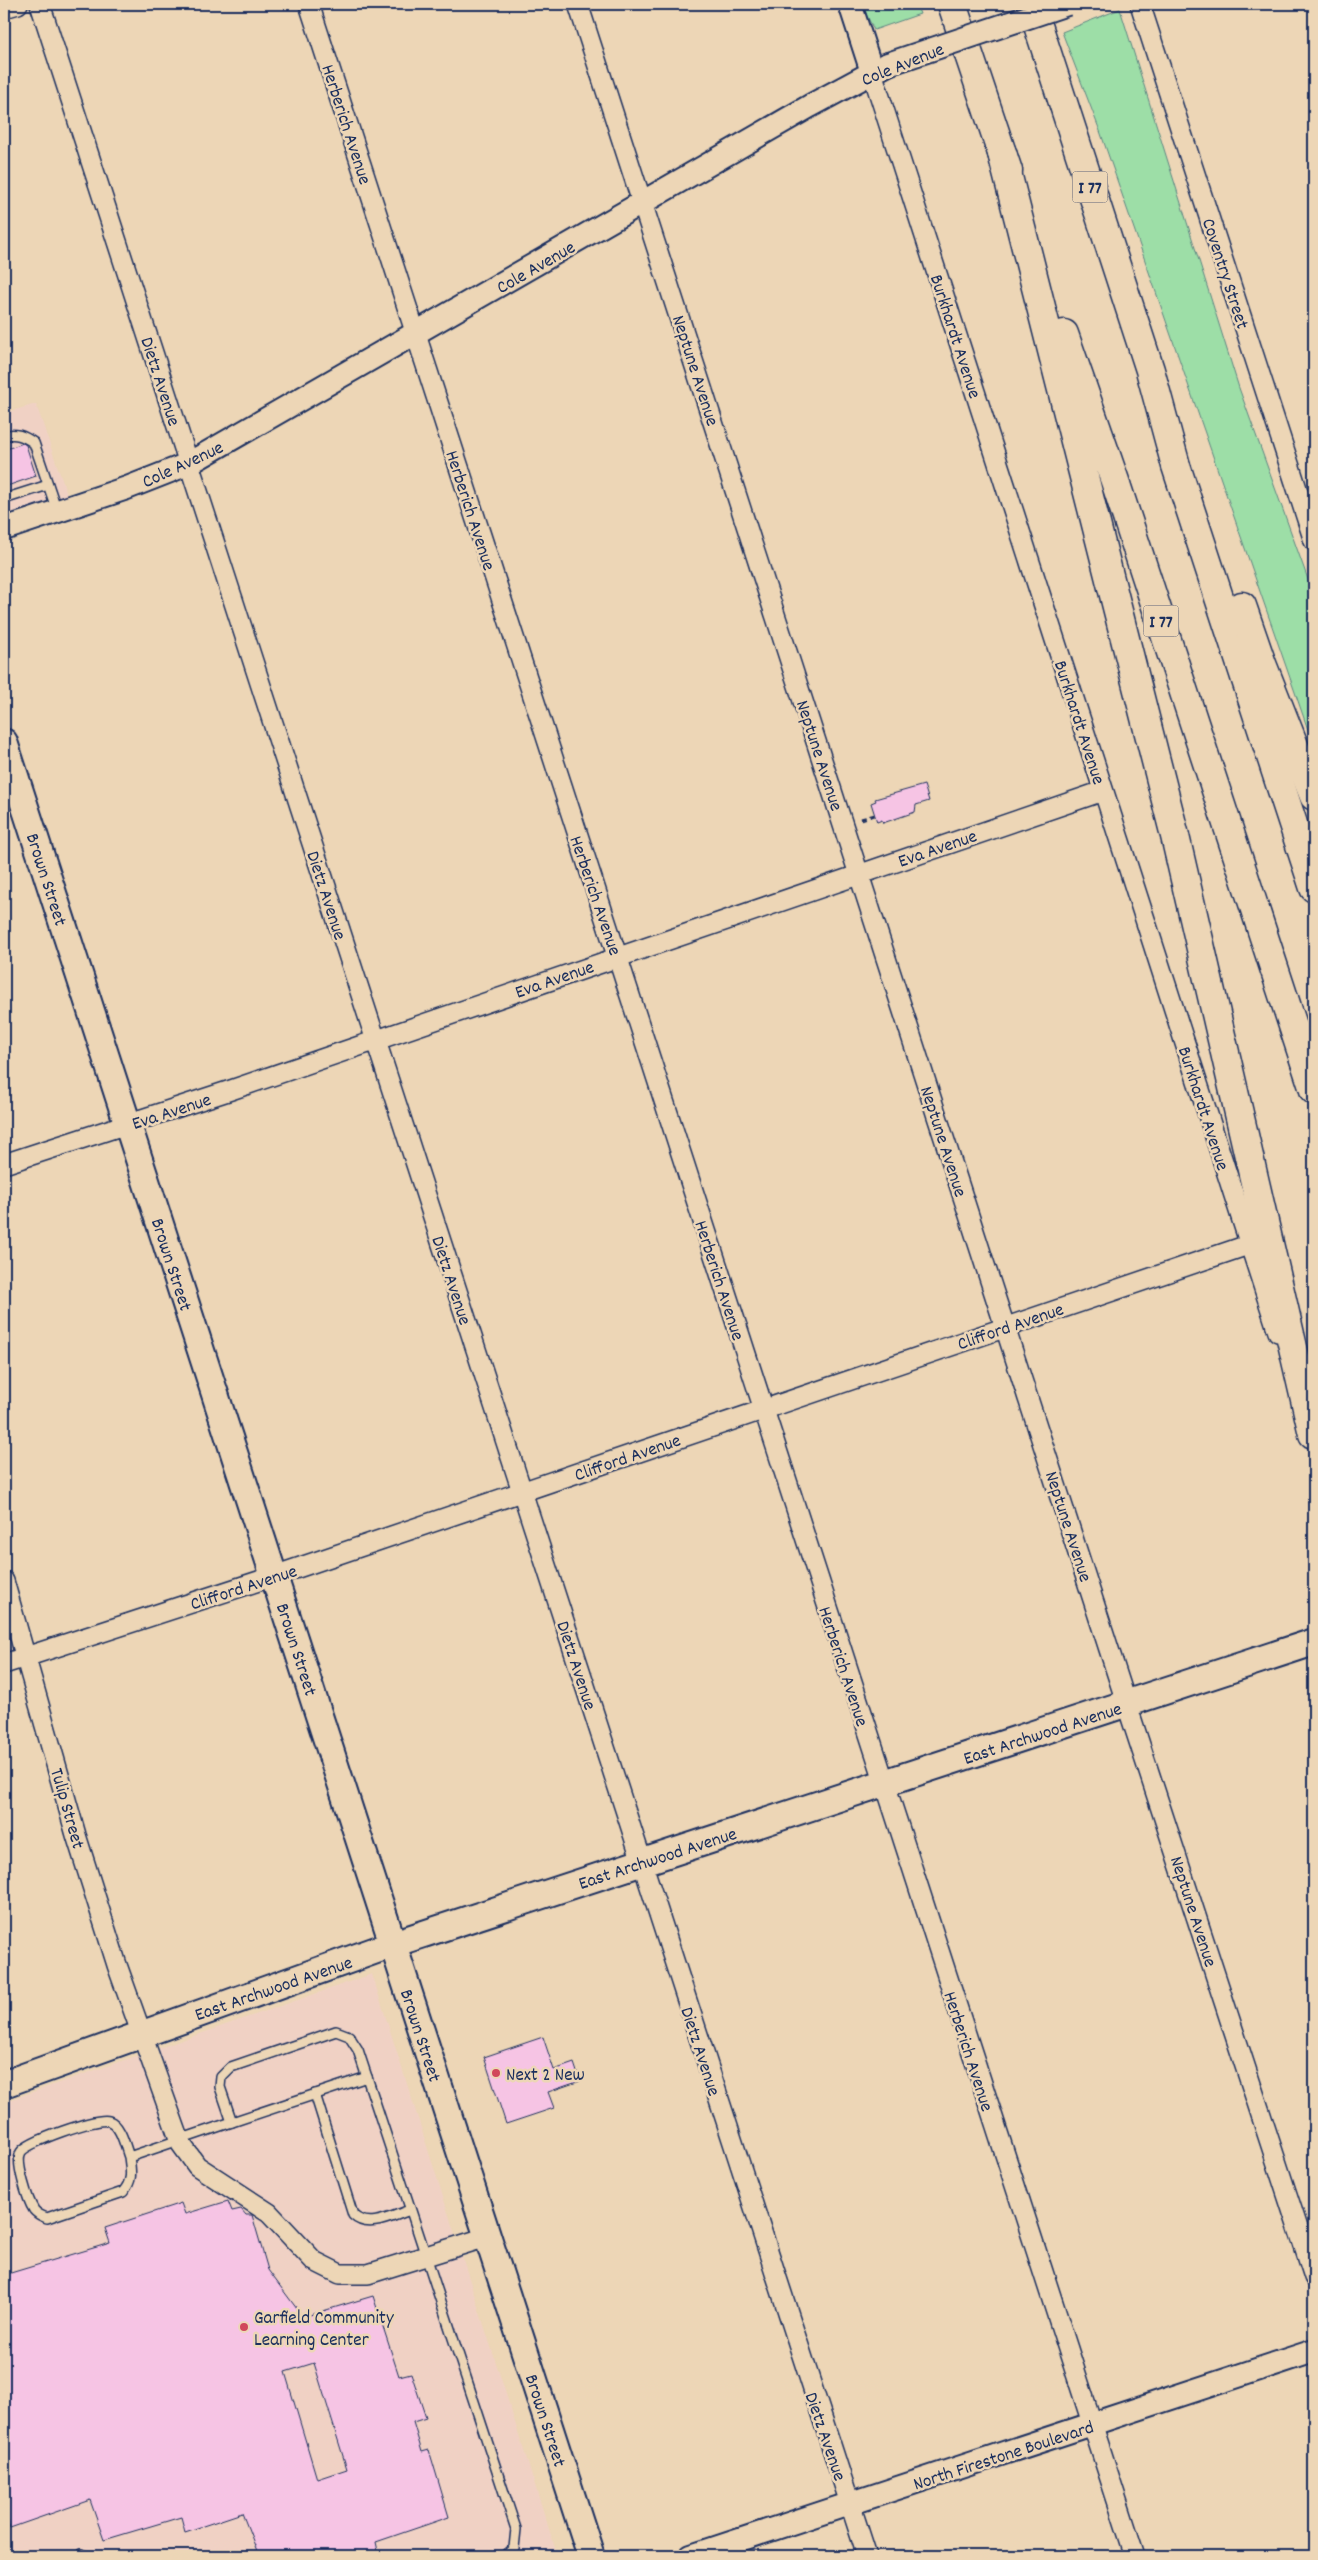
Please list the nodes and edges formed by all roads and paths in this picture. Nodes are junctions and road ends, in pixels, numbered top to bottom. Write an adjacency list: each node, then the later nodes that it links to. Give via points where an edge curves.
1 (18, 4): 10 (street)
2 (40, 4): 17 (street, Dietz Avenue)
3 (309, 4): 14 (street, Herberich Avenue)
4 (578, 4): 13 (street, Neptune Avenue)
5 (850, 4): 11 (street, Burkhardt Avenue)
6 (952, 4): 12 (highway, I 77)
7 (1031, 4): 15 (highway, I 77)
8 (1067, 4): 11 (street, Cole Avenue, bridge)
9 (1140, 4): 22 (street, Coventry Street)
10 (4, 8)
11 (880, 68): 13 (street, Cole Avenue); 24 (street, Burkhardt Avenue)
12 (1002, 153): 32 (highway, I 77, via 1115,481); 38 (highway, via 1174,836)
13 (643, 203): 14 (street, Cole Avenue); 28 (street, Neptune Avenue)
14 (416, 335): 17 (street, Cole Avenue); 30 (street, Herberich Avenue)
15 (1150, 370): 25 (highway, via 1214,523 1262,664); 29 (highway, I 77, via 1176,466)
16 (4, 436): 18 (lane, via 25,437 34,443)
17 (188, 464): 20 (street, Cole Avenue); 31 (street, Dietz Avenue)
18 (48, 485): 19 (lane); 20 (lane)
19 (4, 499)
20 (57, 511): 21 (street, Cole Avenue)
21 (4, 529)
22 (1314, 541)
23 (4, 742): 33 (main road, Brown Street)
24 (1103, 791): 28 (street, Eva Avenue); 35 (street, Burkhardt Avenue)
25 (1314, 796)
26 (874, 814): 27 (path)
27 (865, 817)
28 (859, 874): 30 (street, Eva Avenue); 36 (street, Neptune Avenue)
29 (1314, 888)
30 (618, 956): 31 (street, Eva Avenue); 37 (street, Herberich Avenue)
31 (376, 1040): 33 (street, Eva Avenue); 39 (street, Dietz Avenue)
32 (1314, 1090)
33 (126, 1124): 34 (street, Eva Avenue); 40 (main road, Brown Street)
34 (4, 1164)
35 (1248, 1245): 36 (street, Clifford Avenue); 38 (street, Burkhardt Avenue)
36 (1006, 1327): 37 (street, Clifford Avenue); 45 (street, Neptune Avenue)
37 (763, 1410): 39 (street, Clifford Avenue); 46 (street, Herberich Avenue)
38 (1313, 1437)
39 (520, 1492): 40 (street, Clifford Avenue); 47 (street, Dietz Avenue)
40 (274, 1576): 43 (street, Clifford Avenue); 48 (main road, Brown Street)
41 (4, 1581): 43 (street, Tulip Street)
42 (1314, 1642): 45 (main road, East Archwood Avenue)
43 (26, 1657): 44 (street, Clifford Avenue); 49 (street, Tulip Street, via 76,1834)
44 (4, 1664)
45 (1127, 1704): 46 (main road, East Archwood Avenue); 59 (street, Neptune Avenue)
46 (883, 1784): 47 (main road, East Archwood Avenue); 61 (street, Herberich Avenue)
47 (641, 1863): 48 (main road, East Archwood Avenue); 62 (street, Dietz Avenue)
48 (393, 1944): 49 (main road, East Archwood Avenue); 57 (main road, Brown Street)
49 (140, 2034): 51 (main road, East Archwood Avenue); 54 (street, Tulip Street)
50 (367, 2077): 52 (lane); 53 (lane, via 358,2050 349,2036 336,2031 231,2067 221,2077 220,2088); 56 (lane)
51 (4, 2084)
52 (315, 2094): 53 (lane); 56 (lane, via 353,2215 360,2222 369,2223)
53 (232, 2122): 54 (lane)
54 (179, 2140): 55 (lane); 58 (street, Tulip Street, via 198,2166 269,2213 314,2261 340,2274 368,2274)
55 (129, 2157): 55 (lane, via 118,2128 109,2121 96,2121 29,2144 21,2152 18,2165 34,2209 47,2218 123,2192 130,2184 132,2174)
56 (410, 2210): 58 (lane)
57 (487, 2237): 58 (street, Tulip Street); 64 (main road, Brown Street)
58 (426, 2256): 63 (lane, via 516,2529 514,2548)
59 (1314, 2277)
60 (1314, 2351): 61 (street, North Firestone Boulevard)
61 (1091, 2425): 62 (street, North Firestone Boulevard); 67 (street, Herberich Avenue)
62 (850, 2505): 65 (street, North Firestone Boulevard); 66 (street, Dietz Avenue)
63 (505, 2556)
64 (591, 2556)
65 (691, 2556)
66 (867, 2556)
67 (1135, 2556)

